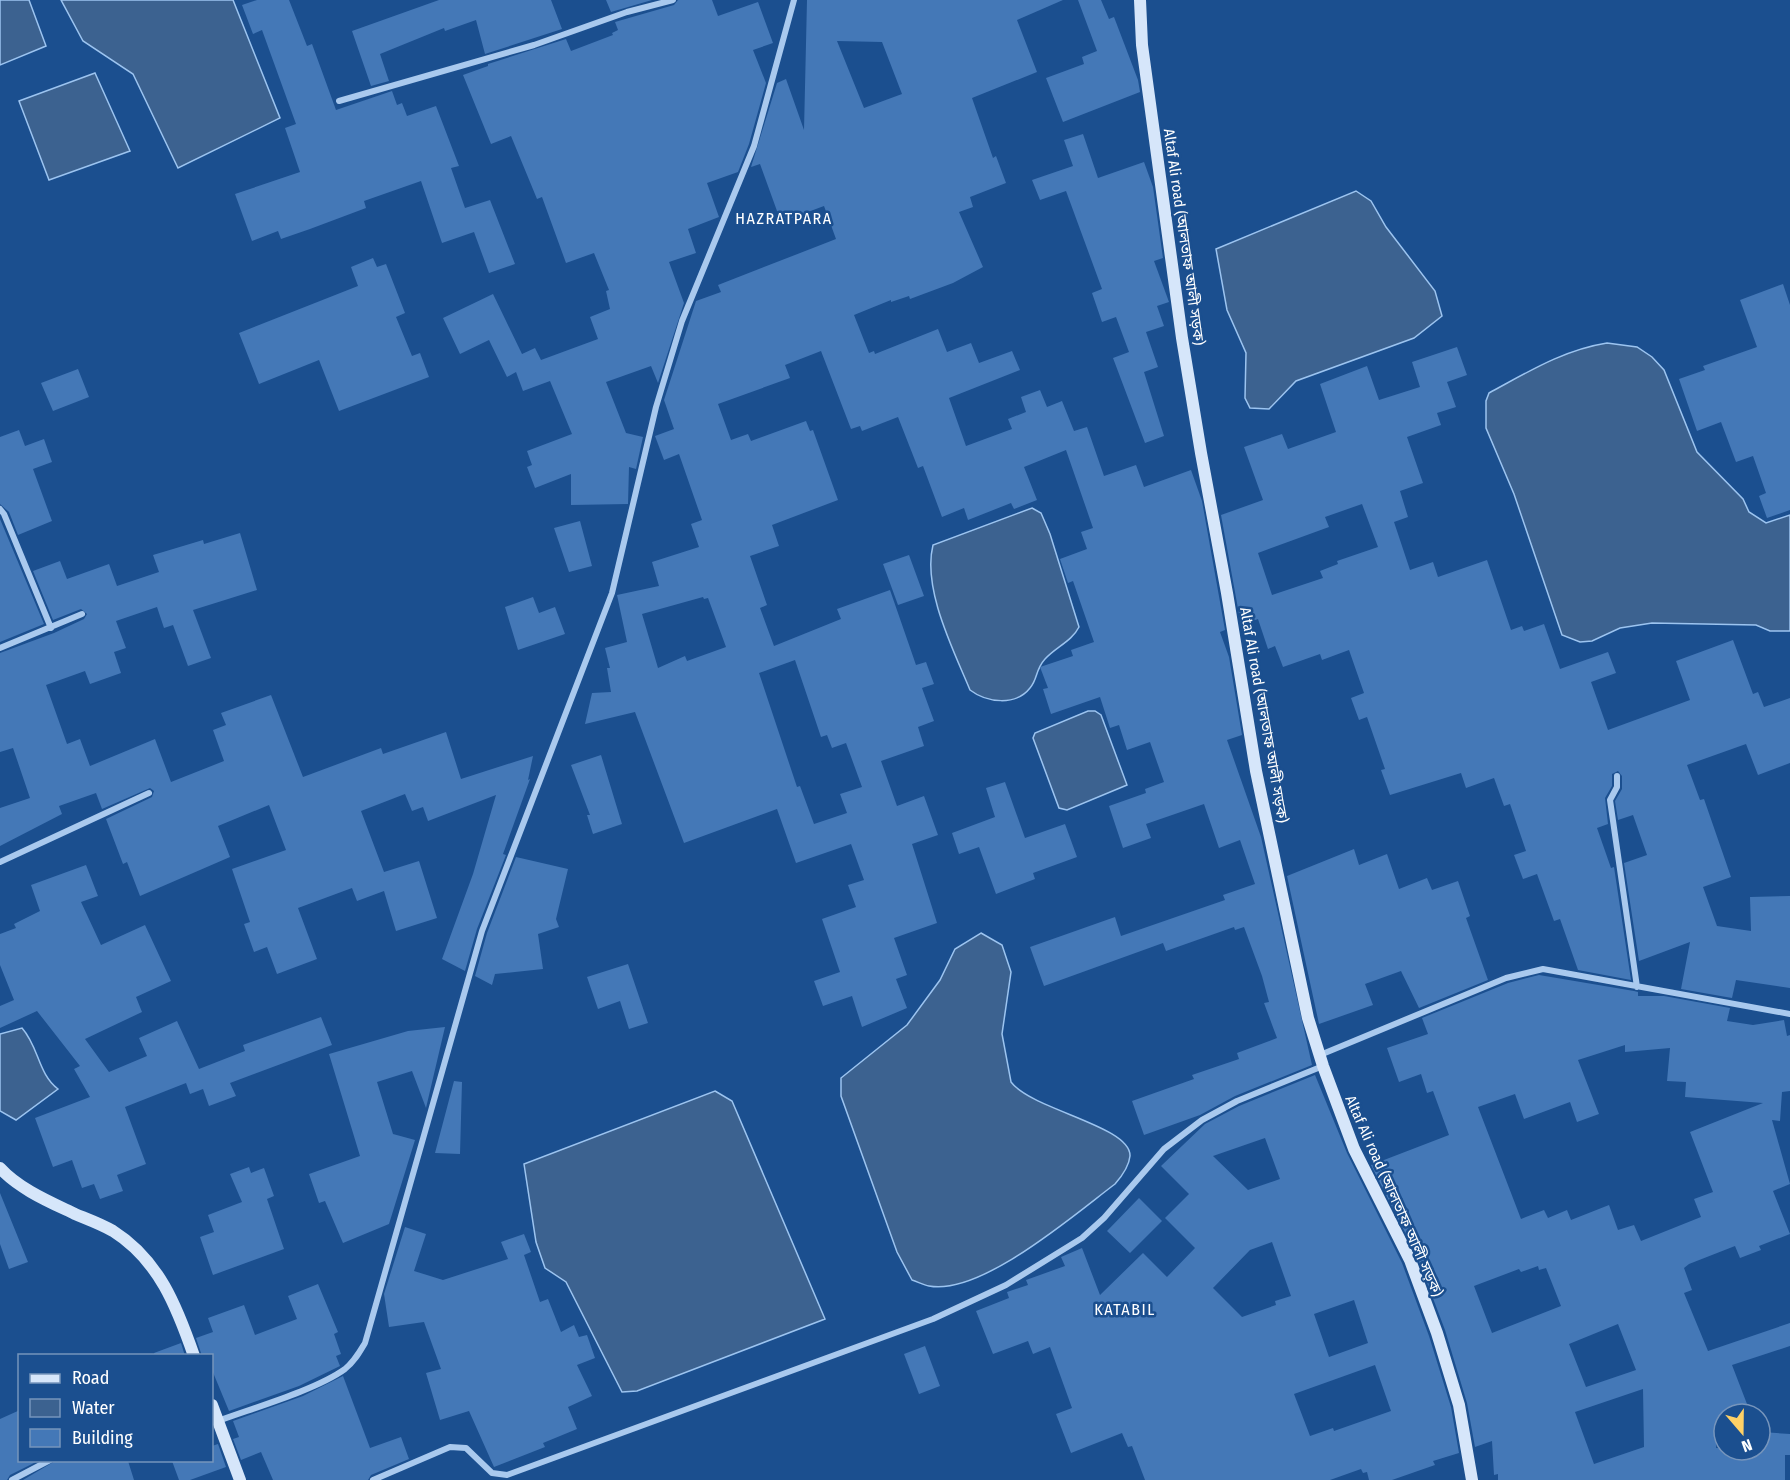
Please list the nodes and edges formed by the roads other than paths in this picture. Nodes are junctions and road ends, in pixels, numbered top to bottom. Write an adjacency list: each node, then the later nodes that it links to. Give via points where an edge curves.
1 (673, 0): 4 (street)
2 (794, 0): 18 (street, via 754,146 681,321 656,407 612,593 482,930 365,1343 345,1369)
3 (1140, 0): 14 (main road, Altaf Ali road (আলতাফ আলী সড়ক), via 1142,45 1199,442 1260,792 1308,1018)
4 (339, 101)
5 (0, 509): 7 (street)
6 (82, 614): 7 (street)
7 (51, 628): 8 (street)
8 (0, 648)
9 (1617, 776): 12 (street, via 1617,787 1610,800)
10 (149, 793): 11 (street)
11 (0, 862)
12 (1637, 987): 13 (street); 14 (street, via 1543,969 1527,971)
13 (1790, 1014)
14 (1321, 1061): 22 (street, via 1202,1120 1164,1149 1082,1238 1006,1286 933,1319 507,1475 492,1473 466,1448 450,1447); 23 (main road, Altaf Ali road (আলতাফ আলী সড়ক), via 1354,1149 1410,1260 1437,1333 1460,1405)
15 (0, 1168): 16 (main road, via 27,1189 112,1231 138,1251 157,1271 170,1294)
16 (193, 1354)
17 (213, 1408): 18 (main road)
18 (218, 1421): 21 (main road)
19 (48, 1462): 20 (street)
20 (12, 1480)
21 (240, 1480)
22 (373, 1480)
23 (1472, 1480)

